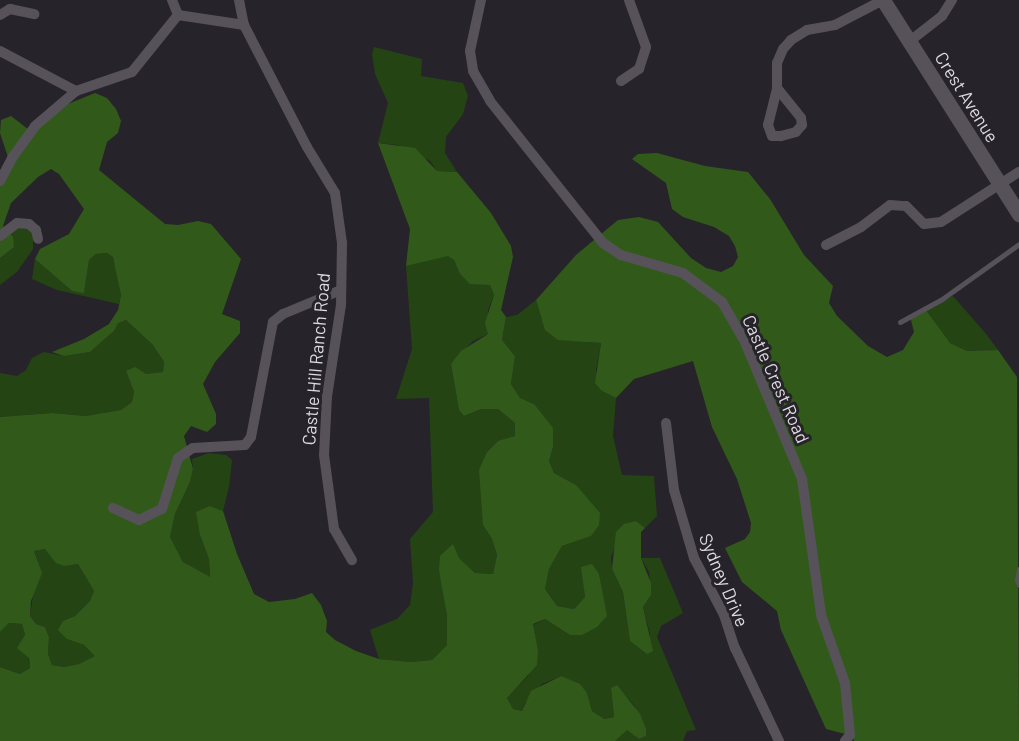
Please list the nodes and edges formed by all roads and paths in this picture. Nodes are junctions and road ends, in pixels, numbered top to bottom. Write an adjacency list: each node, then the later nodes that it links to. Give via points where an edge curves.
1 (172, 0): 9 (street)
2 (239, 0): 10 (street, Castle Hill Ranch Road)
3 (481, 0): 32 (street, Castle Crest Road, via 470,51 473,72 490,101 603,243 621,255 683,273 722,302 745,342 802,479 821,615 846,683 850,735)
4 (629, 0): 13 (street, via 646,47 639,69)
5 (883, 0): 11 (street, Crest Avenue); 14 (street, via 835,25 807,30 791,40 777,63)
6 (952, 0): 11 (street, via 942,16)
7 (34, 14): 8 (street, via 10,9)
8 (0, 15)
9 (178, 15): 10 (street); 15 (street, via 132,72)
10 (244, 26): 24 (street, Castle Hill Ranch Road, via 335,193 342,243)
11 (910, 41): 18 (street, Crest Avenue)
12 (0, 51): 15 (street)
13 (621, 81)
14 (777, 88)
15 (76, 91): 17 (street, via 35,126)
16 (1019, 172): 18 (street)
17 (0, 181)
18 (998, 185): 19 (street, Crest Avenue); 23 (street, via 941,222 924,224 906,206 890,206)
19 (1019, 214)
20 (0, 236): 21 (street, via 17,223 29,224)
21 (38, 239)
22 (1019, 244): 25 (lane, via 942,299)
23 (826, 245)
24 (341, 290): 27 (street, via 273,322 250,437 245,445 193,448 178,458 162,509 139,520); 28 (street, Castle Hill Ranch Road, via 327,396 324,455 334,529)
25 (900, 322)
26 (666, 423): 31 (street, Sydney Drive, via 674,490 694,558 724,615 735,648)
27 (113, 508)
28 (352, 560)
29 (1019, 569): 30 (lane)
30 (1019, 585)
31 (779, 741)
32 (845, 741)

